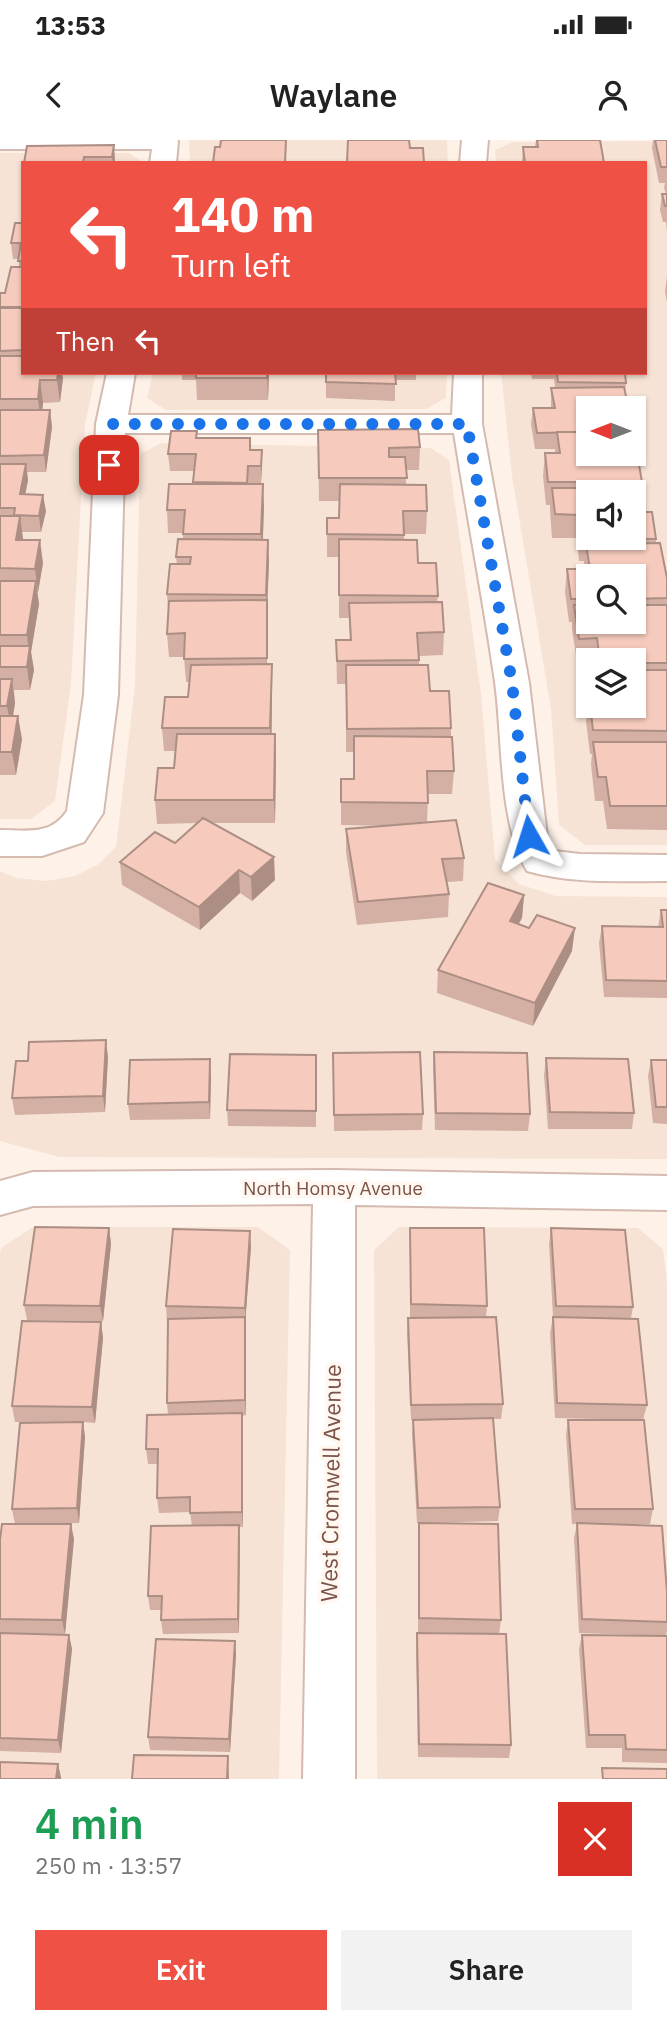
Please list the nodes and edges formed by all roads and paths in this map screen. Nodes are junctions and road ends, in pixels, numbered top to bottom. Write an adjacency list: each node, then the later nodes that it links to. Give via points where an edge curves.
1 (475, 140): 4 (street)
2 (4, 141): 3 (street, via 164,141)
3 (163, 161)
4 (473, 161)
5 (121, 375): 7 (street)
6 (468, 375): 8 (street)
7 (111, 424): 8 (street); 9 (street, via 101,695 85,813 71,833 42,843)
8 (467, 424): 10 (street, via 512,683 529,836 540,862)
9 (0, 843)
10 (667, 868)
11 (334, 1187): 12 (street, North Homsy Avenue); 13 (street, North Homsy Avenue, via 33,1189); 14 (street, West Cromwell Avenue)
12 (667, 1193)
13 (0, 1198)
14 (328, 1779)

